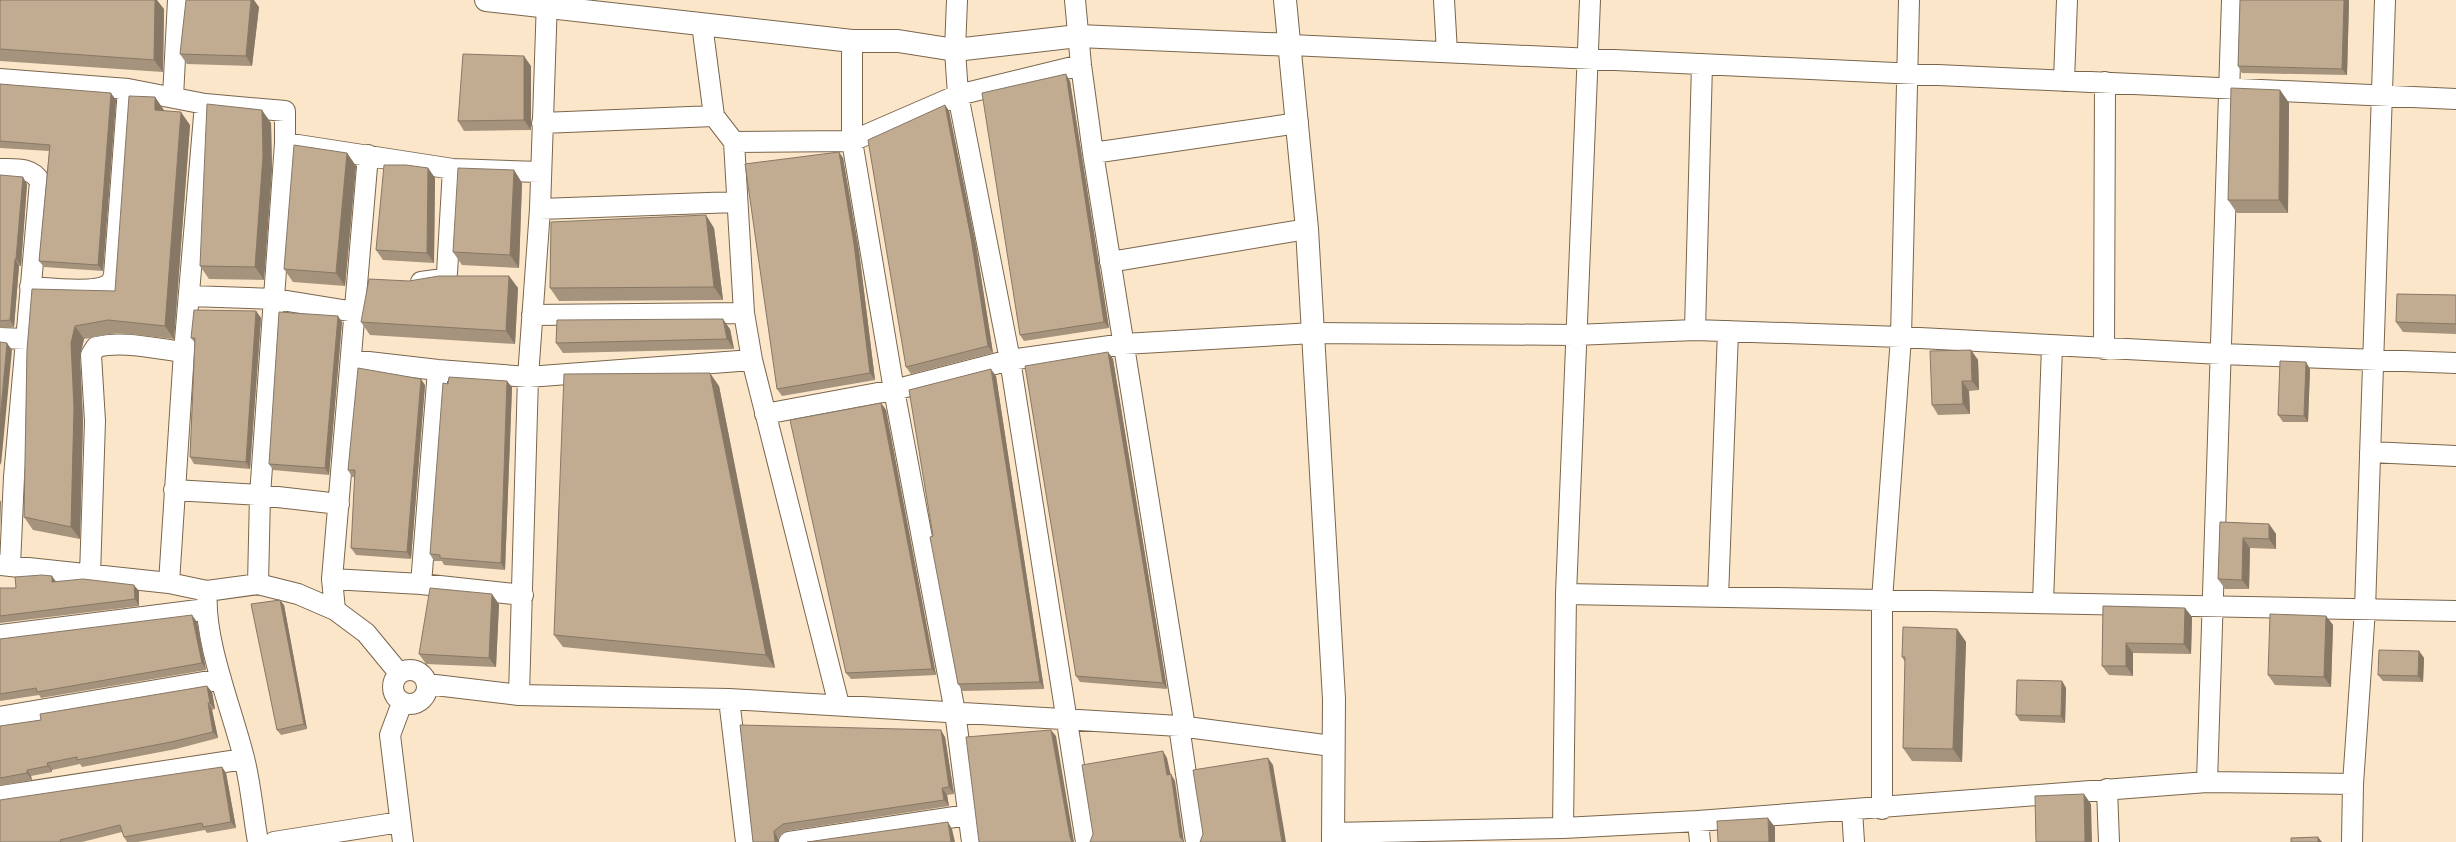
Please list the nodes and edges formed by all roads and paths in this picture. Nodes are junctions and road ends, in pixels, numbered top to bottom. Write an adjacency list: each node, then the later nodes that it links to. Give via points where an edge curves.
1 (178, 0): 30 (street)
2 (486, 0): 12 (street)
3 (957, 0): 17 (street)
4 (1075, 0): 14 (street)
5 (1286, 0): 16 (street)
6 (1444, 0): 18 (street)
7 (1590, 0): 19 (street)
8 (1909, 0): 22 (street)
9 (2067, 0): 24 (street)
10 (2232, 0): 26 (street)
11 (2385, 0): 29 (street)
12 (547, 4): 13 (street); 34 (street)
13 (702, 24): 15 (street); 33 (street)
14 (1078, 36): 16 (street); 17 (street); 21 (street)
15 (852, 41): 17 (street, via 898,41); 36 (street)
16 (1291, 45): 18 (street); 35 (street)
17 (955, 50): 28 (street)
18 (1446, 52): 19 (street)
19 (1588, 59): 20 (street); 60 (street)
20 (1702, 64): 22 (street); 57 (street)
21 (1081, 65): 28 (street); 39 (street)
22 (1908, 73): 24 (street); 61 (street)
23 (0, 79): 27 (street)
24 (2064, 81): 25 (street)
25 (2105, 82): 26 (street); 66 (street)
26 (2231, 88): 29 (street); 68 (street)
27 (128, 89): 30 (street); 51 (street, via 114,276 111,283 102,288 90,289)
28 (958, 95): 36 (street); 72 (street)
29 (2383, 96): 31 (street); 69 (street)
30 (173, 97): 32 (street)
31 (2456, 99)
32 (205, 104): 38 (street, via 284,111); 52 (street)
33 (714, 116): 34 (street); 37 (street)
34 (542, 123): 43 (street)
35 (1298, 123): 39 (street); 46 (street)
36 (852, 141): 37 (street); 76 (street)
37 (734, 142): 44 (street)
38 (285, 143): 40 (street); 53 (street)
39 (1093, 153): 47 (street)
40 (368, 155): 42 (street); 48 (street)
41 (0, 168): 51 (street, via 30,171 40,182)
42 (453, 169): 43 (street); 50 (street, via 447,273 443,280)
43 (540, 172): 45 (street)
44 (736, 202): 45 (street); 55 (street)
45 (540, 209): 56 (street)
46 (1307, 229): 47 (street); 59 (street)
47 (1110, 262): 64 (street)
48 (357, 278): 49 (street); 54 (street)
49 (380, 280)
50 (403, 281)
51 (30, 287): 63 (street)
52 (190, 296): 53 (street); 67 (street)
53 (275, 299): 54 (street); 82 (street)
54 (355, 312): 70 (street)
55 (744, 313): 56 (street); 71 (street)
56 (532, 315): 75 (street)
57 (1695, 330): 58 (street); 60 (street)
58 (1728, 331): 61 (street); 92 (street)
59 (1313, 333): 60 (street); 64 (street); 112 (street, via 1334,699)
60 (1575, 335): 90 (street)
61 (1900, 336): 65 (street); 94 (street)
62 (0, 338): 63 (street)
63 (26, 339): 80 (street)
64 (1124, 344): 72 (street); 111 (street)
65 (2052, 346): 66 (street); 95 (street)
66 (2104, 349): 68 (street)
67 (184, 352): 81 (street); 85 (street, via 122,344 96,347 91,355 95,421)
68 (2221, 354): 69 (street); 96 (street)
69 (2372, 359): 73 (street); 78 (street)
70 (351, 360): 74 (street); 83 (street)
71 (752, 360): 75 (street); 77 (street)
72 (1010, 360): 76 (street); 110 (street)
73 (2456, 363)
74 (438, 370): 75 (street); 89 (street)
75 (528, 377): 91 (street)
76 (894, 390): 77 (street); 108 (street)
77 (765, 414): 107 (street)
78 (2370, 452): 79 (street); 97 (street)
79 (2456, 456)
80 (7, 477): 84 (street)
81 (174, 490): 82 (street); 87 (street)
82 (260, 495): 83 (street); 88 (street)
83 (339, 504): 86 (street)
84 (5, 565): 85 (street)
85 (90, 575): 87 (street)
86 (332, 579): 89 (street); 98 (street)
87 (168, 583): 93 (street)
88 (258, 584): 93 (street); 98 (street, via 298,594)
89 (421, 584): 91 (street)
90 (1566, 594): 92 (street); 123 (street)
91 (523, 595): 104 (street)
92 (1718, 597): 94 (street)
93 (207, 600): 100 (street); 102 (street)
94 (1882, 600): 95 (street); 118 (street)
95 (2043, 603): 96 (street)
96 (2214, 607): 97 (street); 114 (street)
97 (2365, 609): 99 (street); 115 (street)
98 (335, 610): 101 (street, via 366,633)
99 (2456, 611)
100 (0, 635)
101 (399, 673): 103 (street, via 416,671 425,678); 106 (street, via 392,689)
102 (221, 679): 109 (street); 113 (street)
103 (427, 684): 104 (street); 106 (street, via 423,699 413,704)
104 (519, 695): 105 (street)
105 (729, 698): 107 (street); 128 (street)
106 (402, 703): 122 (street, via 390,735)
107 (839, 705): 108 (street)
108 (955, 712): 110 (street); 120 (street)
109 (0, 717)
110 (1068, 720): 111 (street); 131 (street)
111 (1182, 727): 112 (street); 132 (street)
112 (1332, 746): 124 (street)
113 (244, 759): 117 (street); 125 (street)
114 (2207, 782): 115 (street); 116 (street)
115 (2353, 784): 136 (street)
116 (2107, 789): 118 (street, via 1987,797); 135 (street)
117 (0, 796)
118 (1882, 809): 119 (street)
119 (1852, 810): 121 (street); 134 (street)
120 (968, 815): 129 (street); 130 (street)
121 (1698, 821): 123 (street); 133 (street)
122 (400, 822): 126 (street); 127 (street)
123 (1563, 828): 124 (street)
124 (1333, 837)
125 (258, 842)
126 (274, 842)
127 (403, 842)
128 (746, 842)
129 (789, 842)
130 (972, 842)
131 (1086, 842)
132 (1196, 842)
133 (1700, 842)
134 (1854, 842)
135 (2109, 842)
136 (2352, 842)

